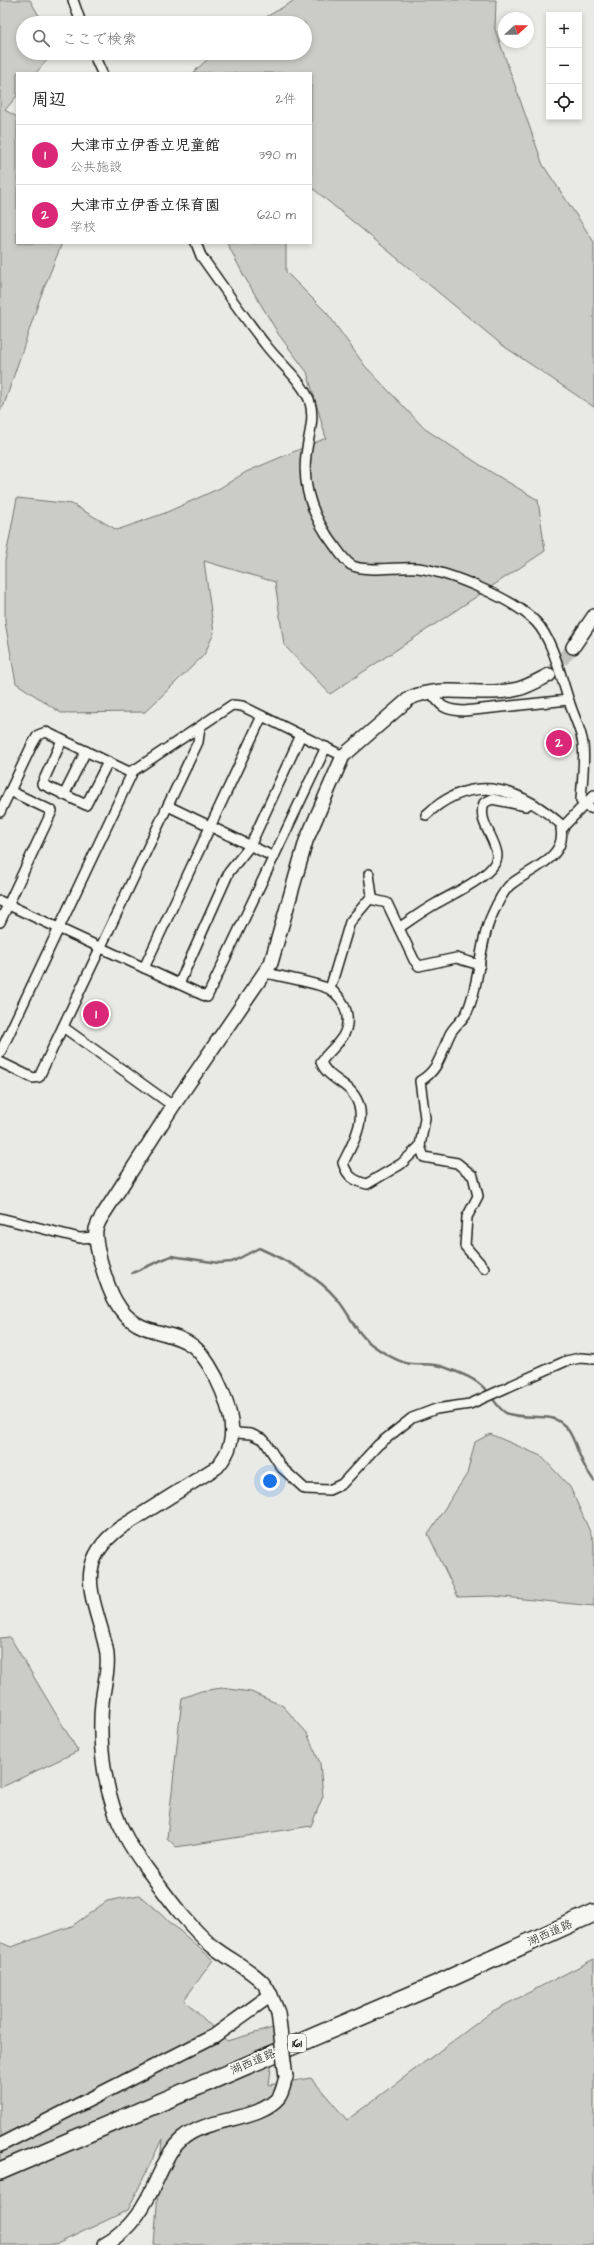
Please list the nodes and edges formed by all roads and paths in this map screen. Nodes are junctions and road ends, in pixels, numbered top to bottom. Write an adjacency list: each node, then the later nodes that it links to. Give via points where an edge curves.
1 (73, 0): 2 (street)
2 (79, 16)
3 (96, 60): 4 (street)
4 (102, 72)
5 (196, 244): 10 (street, via 201,256 261,339 302,386 309,400 312,428 306,454 310,503 341,554 361,569 402,567 435,571 495,594 523,611 536,622 545,635)
6 (594, 616): 7 (street)
7 (573, 648)
8 (549, 675): 9 (street, via 517,689)
9 (430, 691): 10 (street, via 440,705 449,710 464,711); 17 (street, via 410,698)
10 (568, 700): 25 (street, via 583,744 581,800)
11 (262, 716): 12 (street, via 242,706 232,705); 13 (street); 29 (street)
12 (200, 727): 19 (street); 24 (street, via 198,742)
13 (301, 735): 15 (street); 31 (street)
14 (62, 740): 16 (street); 20 (street, via 46,732 38,735); 21 (street, via 42,784)
15 (326, 747): 17 (street); 32 (street)
16 (86, 751): 18 (street); 21 (street)
17 (343, 756): 42 (street, via 306,841 276,950)
18 (108, 762): 19 (street, via 129,772); 21 (street, via 86,805)
19 (133, 771): 37 (street)
20 (10, 791): 27 (street); 35 (street, via 52,811)
21 (64, 794)
22 (594, 795): 25 (street)
23 (530, 803): 28 (street, via 503,790 469,790 440,802); 30 (street, via 549,813); 38 (street, via 526,806 492,799 484,803 483,818 497,855 495,864 455,894)
24 (168, 806): 29 (street); 39 (street)
25 (584, 806): 26 (street); 30 (street)
26 (594, 809)
27 (0, 812)
28 (426, 815)
29 (210, 826): 31 (street); 41 (street)
30 (564, 827): 40 (street, via 561,829 560,845 553,856 508,887 503,895 491,916)
31 (250, 846): 32 (street); 43 (street, via 229,872)
32 (274, 857): 43 (street, via 207,997)
33 (369, 874): 34 (street, via 372,896)
34 (370, 898): 38 (street, via 387,903); 44 (street, via 350,922)
35 (4, 903): 36 (street); 37 (street)
36 (0, 922)
37 (59, 928): 39 (street); 46 (street)
38 (399, 928): 40 (street, via 419,966 456,958)
39 (101, 948): 41 (street); 45 (street)
40 (480, 965): 49 (street, via 466,1013 451,1032 431,1075 420,1081 425,1118)
41 (144, 968): 43 (street)
42 (266, 973): 44 (street); 48 (street)
43 (179, 984)
44 (330, 989): 49 (street, via 346,1008 347,1022 343,1035 321,1062 324,1070 348,1088 362,1118 357,1136 343,1163 346,1172 355,1181 367,1184 400,1164)
45 (63, 1026): 47 (street, via 40,1077 33,1078); 48 (street)
46 (0, 1053)
47 (0, 1062)
48 (173, 1106): 51 (street, via 100,1218)
49 (420, 1146): 52 (street, via 424,1156 457,1163 473,1176 478,1196 467,1217 465,1246)
50 (0, 1218): 51 (street, via 80,1238)
51 (96, 1237): 57 (street, via 108,1284 124,1314 136,1323 179,1338 202,1355 212,1370 226,1402 231,1416 232,1431 226,1456 217,1467 109,1536 93,1559 90,1573 92,1597 106,1649 107,1669 101,1727 107,1780 116,1814 126,1837 165,1896 212,1945 263,1983)
52 (484, 1268)
53 (594, 1359): 54 (street, via 566,1361 470,1404 436,1409 412,1418 378,1445 342,1484 329,1490 305,1489 282,1468 264,1440 251,1434)
54 (236, 1433)
55 (594, 1906): 59 (highway, 湖西道路 / 161, via 432,1978)
56 (594, 1913): 60 (highway, 湖西道路 / 161, via 436,1984)
57 (271, 1994): 58 (street, via 214,2036); 61 (street, bridge, via 278,2013 286,2077 280,2096 268,2106 202,2128 182,2139 171,2150 146,2203 132,2223 121,2235)
58 (0, 2145)
59 (0, 2161)
60 (0, 2171)
61 (104, 2245)

